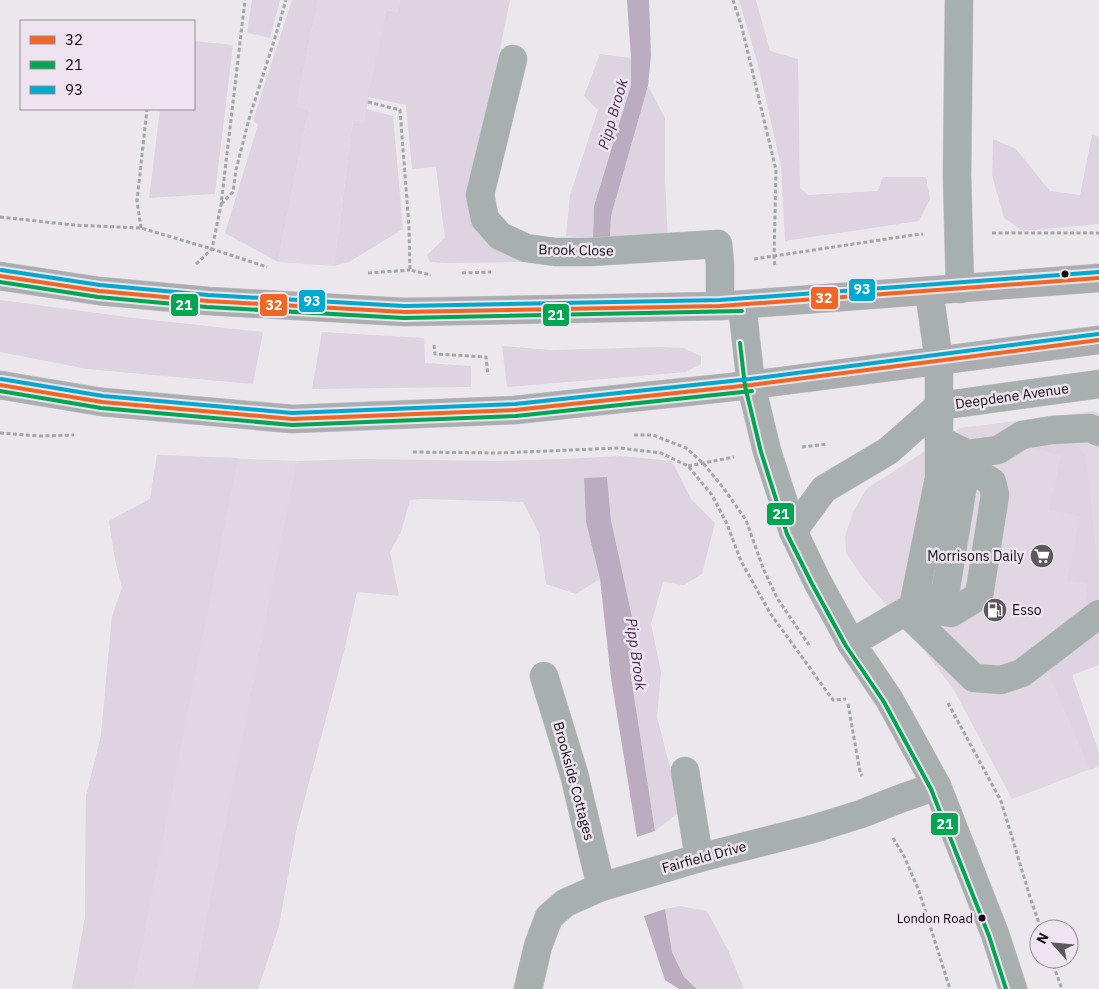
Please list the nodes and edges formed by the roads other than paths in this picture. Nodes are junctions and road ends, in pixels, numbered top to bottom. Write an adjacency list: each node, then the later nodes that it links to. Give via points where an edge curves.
1 (959, 0): 5 (street, via 957,166)
2 (513, 59): 7 (street, Brook Close, via 480,194 485,219 500,236 526,248 555,252 718,244)
3 (0, 276): 7 (highway, via 99,291 208,301 404,312)
4 (1099, 278): 5 (highway)
5 (960, 288): 6 (highway)
6 (929, 291): 7 (highway); 9 (street)
7 (731, 306): 12 (street)
8 (1099, 340): 9 (highway)
9 (939, 361): 12 (highway); 13 (street)
10 (1099, 384): 13 (street, Deepdene Avenue)
11 (0, 385): 12 (highway, via 102,402 292,419 514,410)
12 (751, 385): 16 (street, via 767,451)
13 (939, 406): 15 (street); 16 (street, Deepdene Avenue, via 888,451 824,489)
14 (1099, 432): 15 (street, via 1090,428 1022,435 998,450 968,454)
15 (939, 440): 17 (street, via 939,478); 17 (street, via 959,462 963,485 945,594)
16 (793, 531): 19 (street)
17 (910, 610): 18 (street, via 974,678 1002,680 1022,673); 19 (street)
18 (1099, 614)
19 (851, 643): 22 (street, via 889,699)
20 (544, 676): 24 (street, Brookside Cottages, via 574,774)
21 (685, 771): 23 (street)
22 (937, 786): 23 (street, Fairfield Drive, via 813,829); 26 (street)
23 (699, 858): 24 (street, Fairfield Drive)
24 (601, 887): 25 (street, Fairfield Drive, via 565,903 549,917)
25 (528, 989)
26 (1013, 989)

